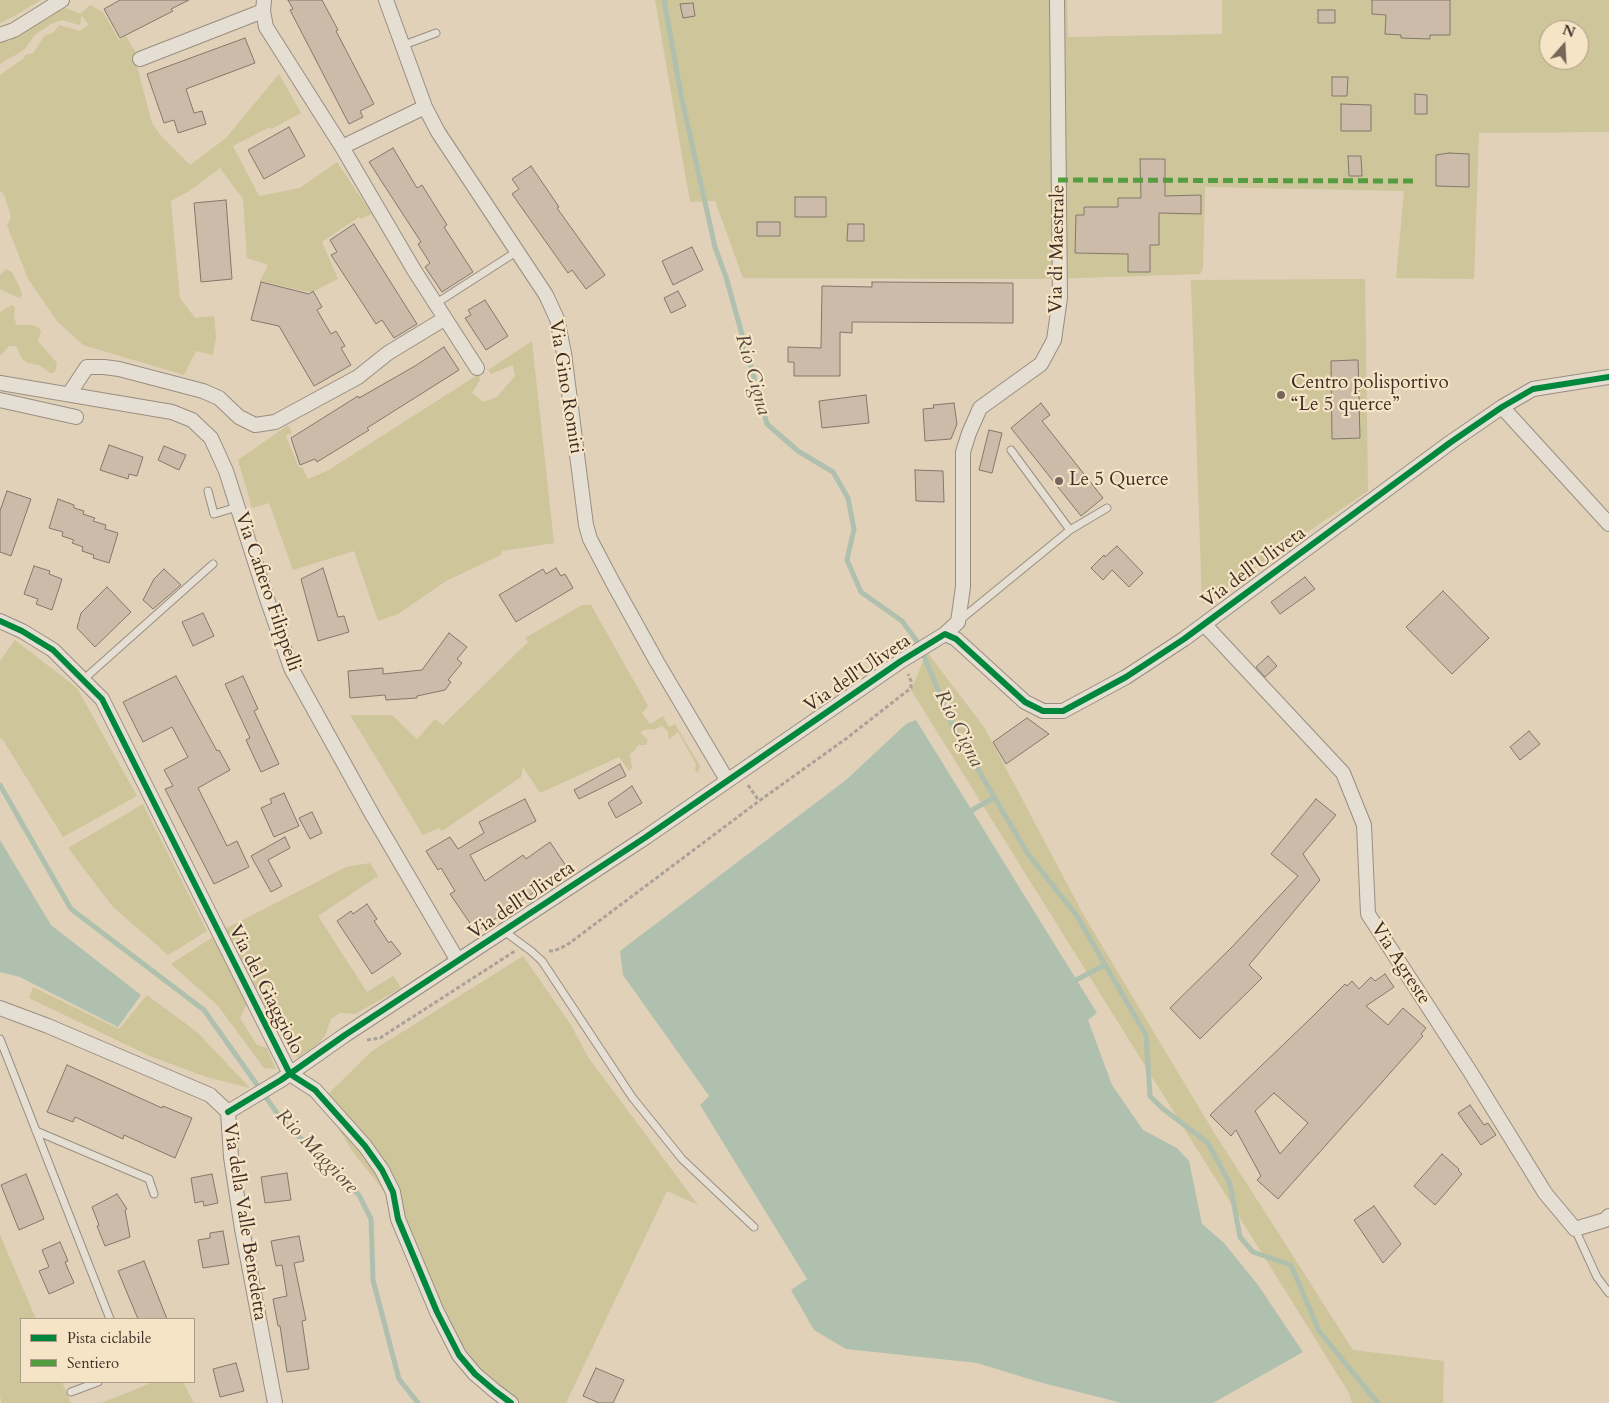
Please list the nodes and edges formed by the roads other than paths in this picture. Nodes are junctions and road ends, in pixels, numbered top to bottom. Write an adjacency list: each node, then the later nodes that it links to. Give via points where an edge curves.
1 (62, 0): 6 (street, via 14,30)
2 (386, 0): 7 (street, Via Gino Romiti)
3 (1057, 0): 29 (street, Via di Maestrale, via 1060,298 1054,340 1041,364 980,408 969,433 963,452 963,587)
4 (263, 5): 8 (street); 10 (street, via 266,27)
5 (436, 33): 7 (lane)
6 (0, 35)
7 (404, 45): 9 (street, Via Gino Romiti)
8 (140, 59)
9 (425, 107): 10 (street); 11 (street, Via Gino Romiti)
10 (342, 146): 12 (street)
11 (516, 252): 12 (lane); 33 (street, Via Gino Romiti, via 546,295 557,319 590,539 661,670)
12 (434, 304): 13 (street)
13 (444, 319): 14 (street); 17 (street, via 358,377 275,422 255,425 239,417 219,398 203,391 119,369 87,367)
14 (477, 368)
15 (1609, 377): 19 (street, Via dell'Uliveta, via 1533,390)
16 (0, 383): 17 (street, Via Cafiero Filippelli)
17 (69, 394): 23 (street, Via Cafiero Filippelli, via 172,412 192,420 217,448)
18 (0, 400): 20 (street)
19 (1502, 407): 25 (street); 30 (street, Via dell'Uliveta)
20 (76, 417)
21 (1011, 450): 26 (lane)
22 (208, 491): 23 (lane, via 214,514)
23 (237, 507): 35 (street, Via Cafiero Filippelli, via 292,668)
24 (1107, 508): 26 (lane)
25 (1609, 524)
26 (1070, 530): 29 (lane)
27 (214, 564): 32 (lane)
28 (0, 621): 32 (street, Via del Giaggiolo, via 53,650)
29 (958, 622): 31 (street)
30 (1204, 624): 31 (street, Via dell'Uliveta, via 1126,677 1058,712 1043,711 1025,702 956,639); 44 (street, Via Agreste, via 1343,772 1364,825 1368,914 1545,1194)
31 (945, 634): 33 (street, Via dell'Uliveta)
32 (84, 679): 38 (street, Via del Giaggiolo, via 102,699)
33 (727, 780): 34 (street, Via dell'Uliveta)
34 (504, 931): 35 (street, Via dell'Uliveta); 43 (lane, via 542,961 632,1097 682,1159)
35 (458, 961): 38 (street, Via dell'Uliveta)
36 (0, 1008): 39 (street, Via della Valle Benedetta, via 210,1095)
37 (0, 1039): 40 (lane)
38 (284, 1078): 39 (street, Via dell'Uliveta); 50 (street, Via del Giaggiolo, via 315,1090 382,1170 393,1192 398,1219 459,1355 494,1392)
39 (228, 1112): 49 (street, Via della Valle Benedetta, via 230,1157)
40 (36, 1131): 41 (lane, via 149,1179); 46 (lane)
41 (154, 1194)
42 (1609, 1216): 44 (street)
43 (754, 1227)
44 (1575, 1229): 45 (lane, via 1597,1277)
45 (1609, 1293)
46 (110, 1318)
47 (95, 1383): 48 (lane)
48 (71, 1392)
49 (275, 1403)
50 (511, 1403)

